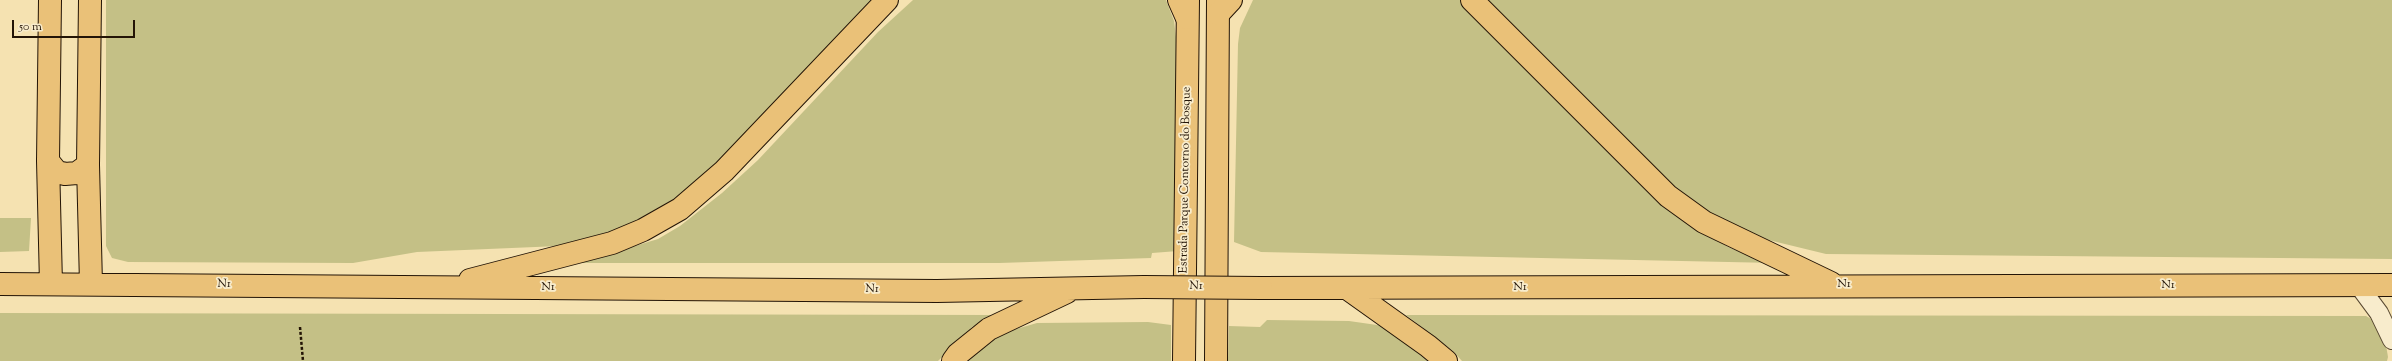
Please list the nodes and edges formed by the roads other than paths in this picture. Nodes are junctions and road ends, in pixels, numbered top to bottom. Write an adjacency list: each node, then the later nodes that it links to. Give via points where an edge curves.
1 (50, 0): 7 (main road)
2 (90, 0): 8 (main road)
3 (887, 0): 15 (main road, via 724,171 680,209 643,230 612,243)
4 (1472, 0): 13 (main road, via 1668,196 1704,222)
5 (1223, 5): 21 (main road)
6 (1185, 6): 20 (main road, Estrada Parque Contorno do Bosque)
7 (48, 161): 8 (main road, via 57,172 65,174 77,173); 10 (main road)
8 (88, 165): 11 (main road)
9 (0, 284): 10 (main road, N1)
10 (51, 284): 11 (main road, N1)
11 (91, 284): 15 (main road, N1)
12 (2392, 285): 14 (main road, N1)
13 (1836, 286): 14 (main road, N1); 17 (main road, N1)
14 (2359, 286): 18 (street, via 2379,313)
15 (438, 288): 16 (main road, N1)
16 (1075, 289): 17 (main road, N1, bridge); 19 (main road, via 989,330 958,354)
17 (1348, 289): 22 (main road)
18 (2392, 340)
19 (953, 361)
20 (1184, 361)
21 (1216, 361)
22 (1446, 361)

